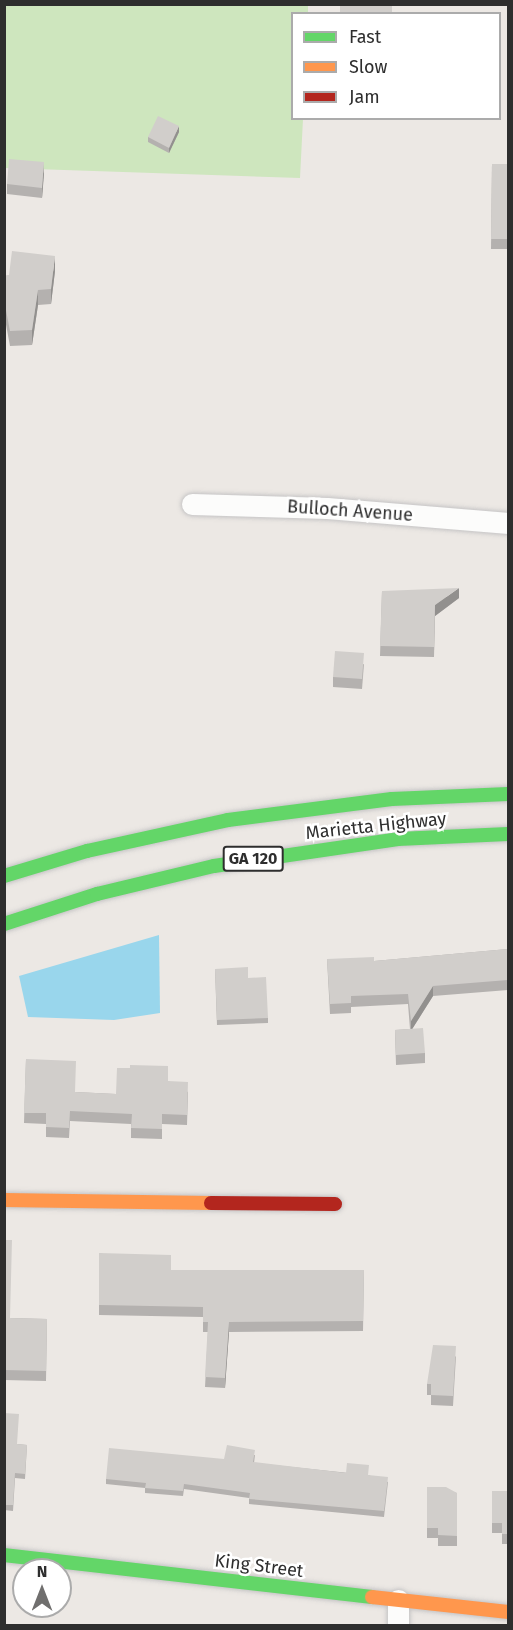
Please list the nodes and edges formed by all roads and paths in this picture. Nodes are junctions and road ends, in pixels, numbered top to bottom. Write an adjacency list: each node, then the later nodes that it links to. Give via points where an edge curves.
1 (192, 504): 2 (street, Bulloch Avenue, via 327,508)
2 (508, 523)
3 (508, 794): 5 (main road, Marietta Highway / GA 120, via 392,799 228,820 87,851)
4 (508, 834): 6 (main road, Marietta Highway / GA 120, via 398,839 214,866 107,891)
5 (4, 876)
6 (4, 924)
7 (4, 1200): 8 (main road)
8 (335, 1204)
9 (4, 1555): 10 (main road, King Street)
10 (398, 1600): 11 (main road, King Street); 12 (street)
11 (508, 1612)
12 (398, 1626)

